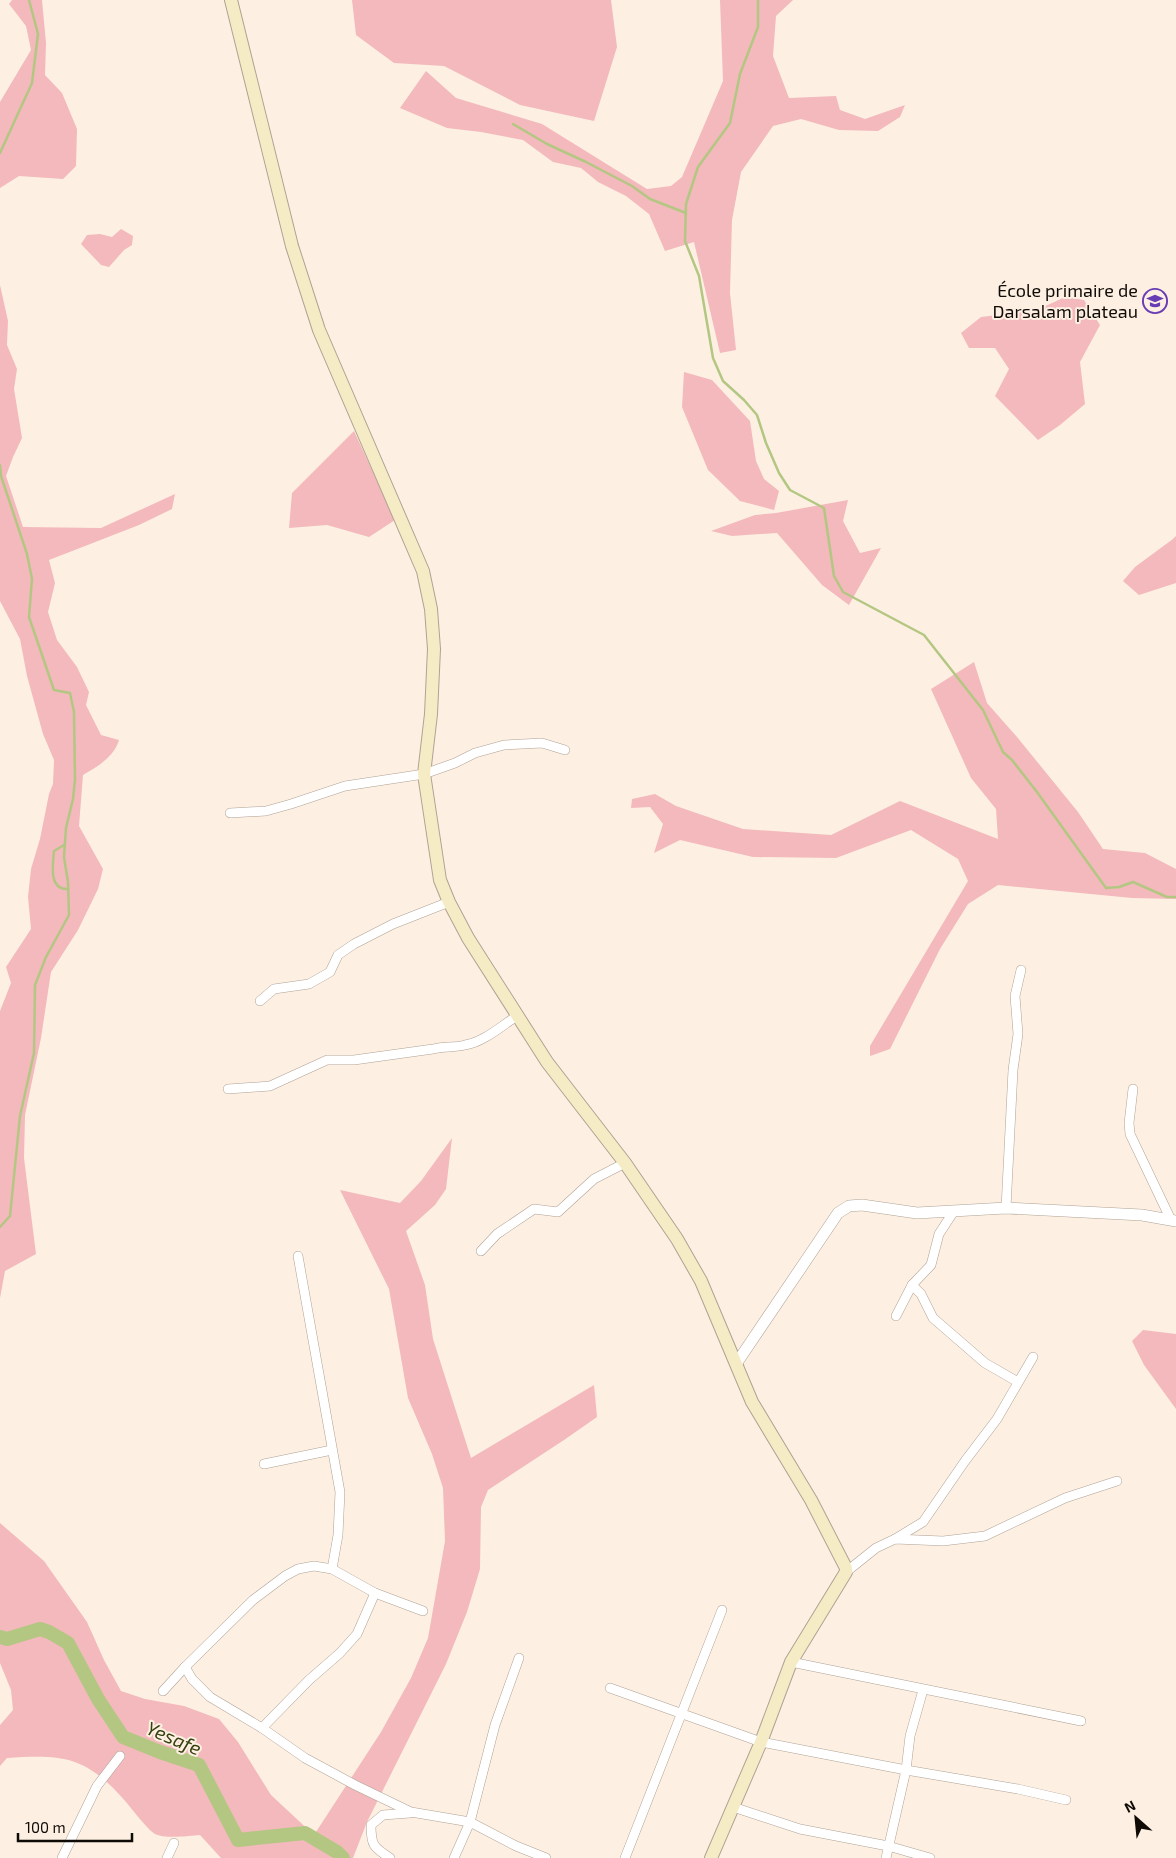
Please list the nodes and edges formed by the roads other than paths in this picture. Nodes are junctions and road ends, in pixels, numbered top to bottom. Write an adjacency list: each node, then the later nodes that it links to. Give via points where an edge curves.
1 (231, 0): 3 (main road, via 292,246 319,330 423,571 431,609 434,649 432,714)
2 (564, 750): 3 (street, via 542,743 504,746 475,753)
3 (424, 774): 4 (street, via 345,786 266,811); 5 (main road, via 440,880)
4 (230, 813)
5 (450, 902): 7 (street, via 393,924 354,944 338,955 330,972 309,984 274,989); 8 (main road, via 468,938)
6 (1020, 970): 12 (street, via 1015,996 1018,1034 1013,1070)
7 (260, 1001)
8 (517, 1016): 9 (street, via 482,1039 465,1045 354,1060 327,1060 270,1086); 11 (main road)
9 (228, 1089)
10 (1133, 1089): 14 (street, via 1130,1134)
11 (625, 1162): 15 (street, via 594,1178 558,1212 534,1209 497,1234); 20 (main road, via 701,1281)
12 (1006, 1208): 13 (street); 14 (street, via 1142,1215)
13 (954, 1211): 17 (street, via 939,1234 931,1265); 20 (street, via 917,1213 862,1205 849,1206 838,1213)
14 (1173, 1220)
15 (481, 1251)
16 (298, 1256): 22 (street)
17 (912, 1285): 18 (street); 21 (street, via 921,1294 933,1318 985,1363)
18 (896, 1316)
19 (1033, 1357): 21 (street)
20 (736, 1364): 27 (main road, via 752,1402 840,1553)
21 (1018, 1382): 25 (street, via 997,1420 923,1522)
22 (332, 1450): 23 (street); 26 (street, via 340,1492)
23 (264, 1464)
24 (1117, 1481): 25 (street, via 1065,1498 985,1536 943,1541)
25 (895, 1539): 27 (street, via 876,1548)
26 (332, 1569): 28 (street); 33 (street, via 314,1566 285,1576 253,1600)
27 (846, 1572): 32 (main road)
28 (375, 1593): 30 (street); 39 (street, via 357,1634)
29 (722, 1610): 37 (street)
30 (423, 1611)
31 (519, 1658): 46 (street, via 495,1725)
32 (791, 1662): 35 (street); 40 (main road)
33 (185, 1667): 36 (street); 39 (street, via 192,1679 210,1696)
34 (610, 1688): 37 (street)
35 (923, 1690): 38 (street); 42 (street, via 910,1736)
36 (163, 1691)
37 (682, 1714): 40 (street); 54 (street)
38 (1081, 1721)
39 (262, 1728): 45 (street, via 305,1758)
40 (761, 1742): 42 (street); 44 (main road)
41 (120, 1756): 49 (street, via 97,1786)
42 (906, 1770): 43 (street); 48 (street)
43 (1066, 1800)
44 (733, 1807): 48 (street, via 800,1829); 55 (main road)
45 (411, 1812): 46 (street); 51 (street, via 383,1815 371,1825 374,1848)
46 (470, 1822): 52 (street); 53 (street)
47 (174, 1843): 50 (street)
48 (888, 1846): 56 (street); 57 (street)
49 (62, 1858)
50 (167, 1858)
51 (390, 1858)
52 (454, 1858)
53 (546, 1858)
54 (625, 1858)
55 (711, 1858)
56 (886, 1858)
57 (930, 1858)

